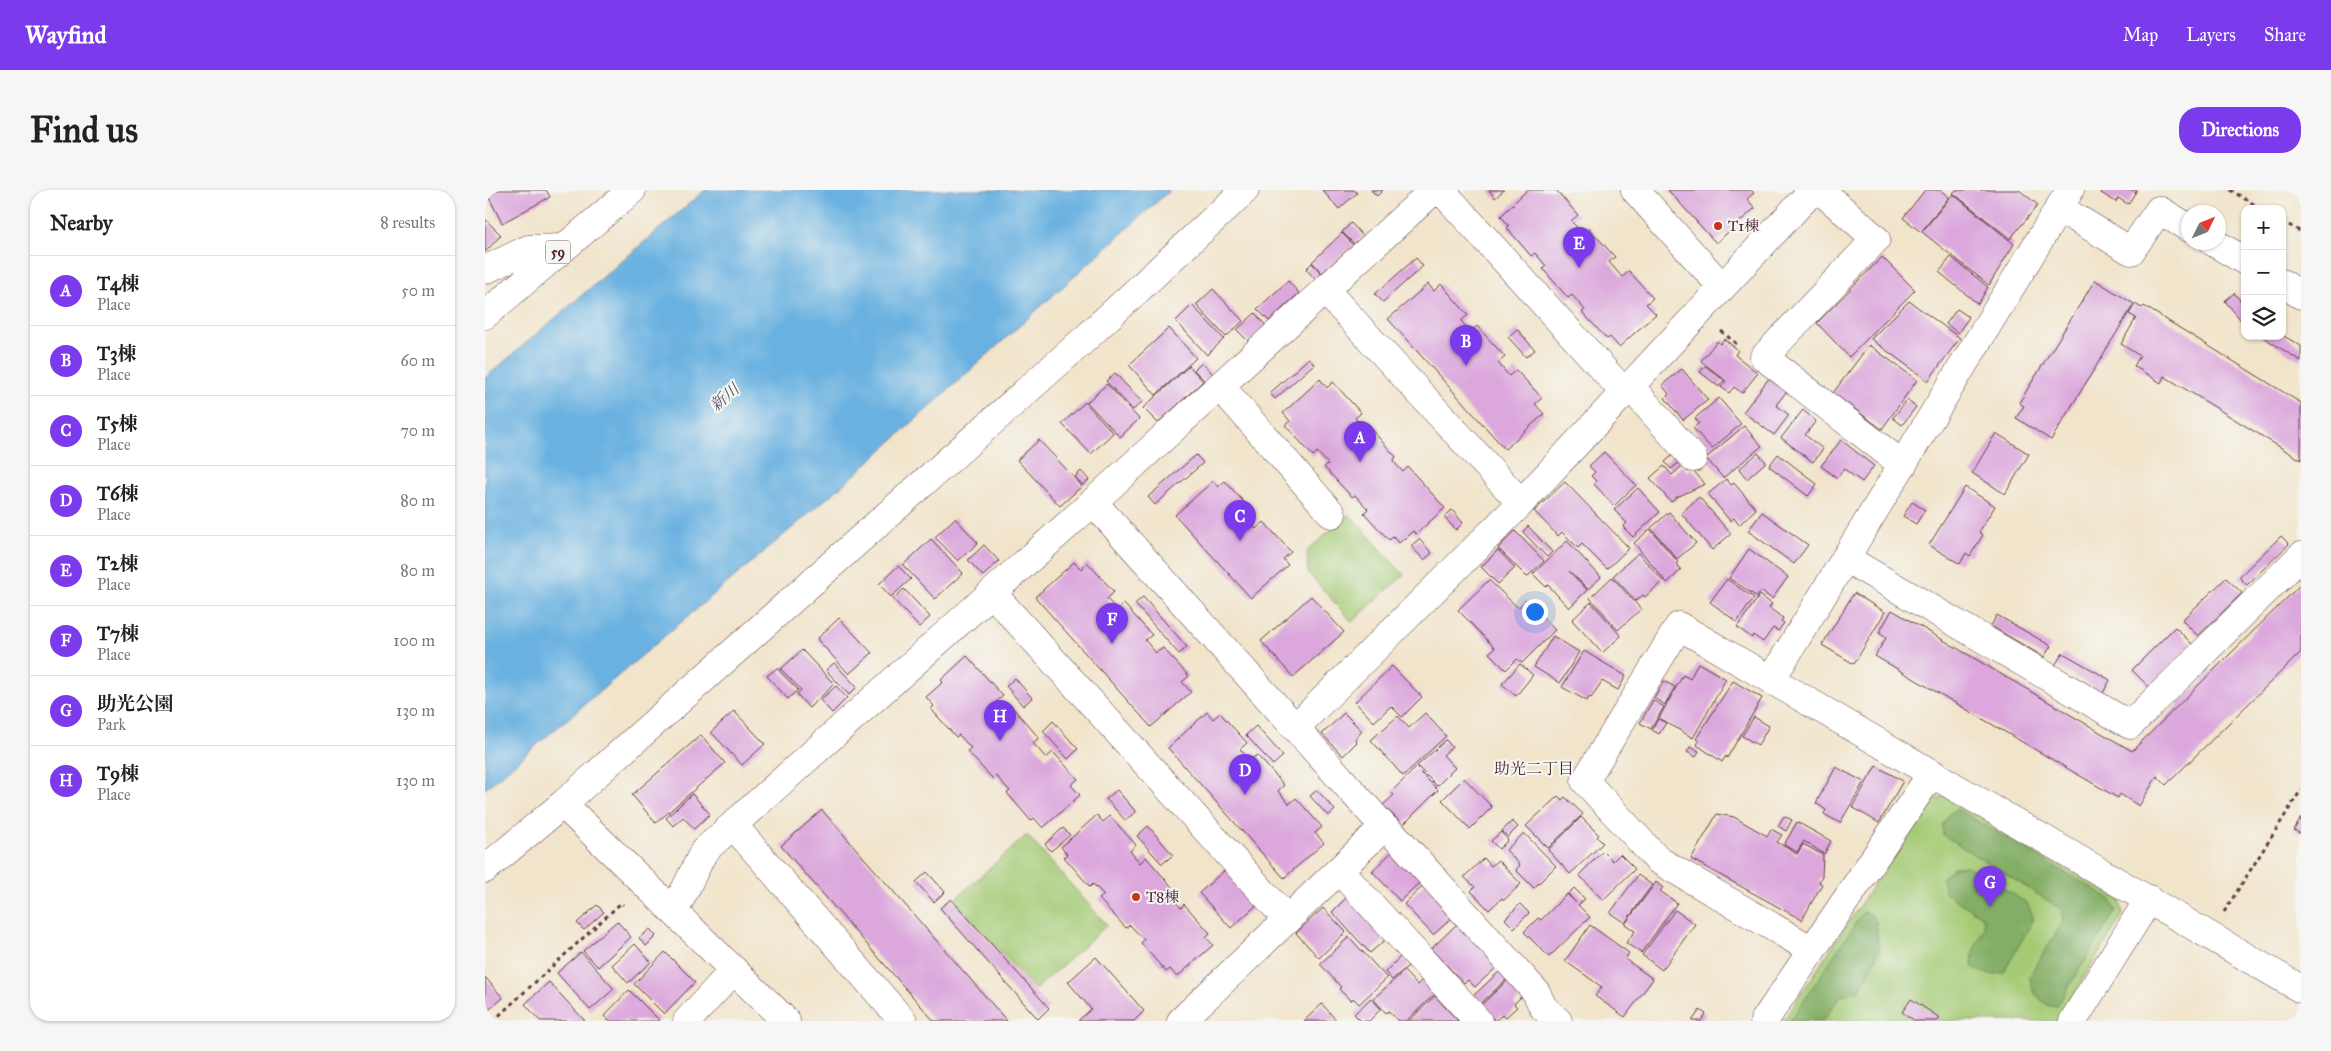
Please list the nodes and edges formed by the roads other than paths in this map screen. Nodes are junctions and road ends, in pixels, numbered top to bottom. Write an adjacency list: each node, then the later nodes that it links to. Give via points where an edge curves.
1 (632, 190): 10 (street, 59)
2 (1245, 190): 32 (street, via 1087,338)
3 (1434, 190): 16 (street)
4 (1441, 190): 20 (street)
5 (1635, 190): 15 (street)
6 (1813, 190): 15 (street)
7 (1820, 190): 22 (street, via 1876,238 1765,357)
8 (2064, 199): 9 (street, via 2131,250 2159,210); 22 (street)
9 (2181, 223)
10 (563, 248): 13 (street, via 528,249); 18 (street, 59)
11 (2226, 250): 12 (street)
12 (2241, 259)
13 (485, 270)
14 (2286, 285): 17 (street)
15 (1722, 288): 20 (street)
16 (1325, 290): 19 (street); 24 (street)
17 (2301, 294)
18 (485, 315)
19 (1220, 386): 23 (street); 25 (street)
20 (1627, 389): 21 (street); 24 (street)
21 (1693, 458)
22 (1903, 465): 27 (street)
23 (1093, 502): 28 (street); 30 (street)
24 (1521, 503): 30 (street)
25 (1332, 514)
26 (2301, 556): 27 (street, via 2130,725)
27 (1845, 558): 29 (street)
28 (992, 594): 33 (street); 39 (street)
29 (1771, 680): 31 (street); 40 (street, via 1679,626 1585,781 1659,860)
30 (1295, 728): 34 (street)
31 (1932, 773): 37 (street); 40 (street)
32 (563, 804): 35 (street); 38 (street)
33 (733, 825): 38 (street, via 704,851); 46 (street)
34 (1384, 827): 36 (street); 43 (street, via 1536,992)
35 (485, 869)
36 (1339, 870): 39 (street); 48 (street)
37 (2149, 898): 42 (street); 50 (street)
38 (674, 912): 41 (street)
39 (1287, 920): 47 (street)
40 (1812, 950): 49 (street)
41 (735, 970): 44 (street); 45 (street)
42 (2301, 989)
43 (1542, 1016)
44 (687, 1021)
45 (787, 1021)
46 (903, 1021)
47 (1181, 1021)
48 (1478, 1021)
49 (1764, 1021)
50 (2073, 1021)

